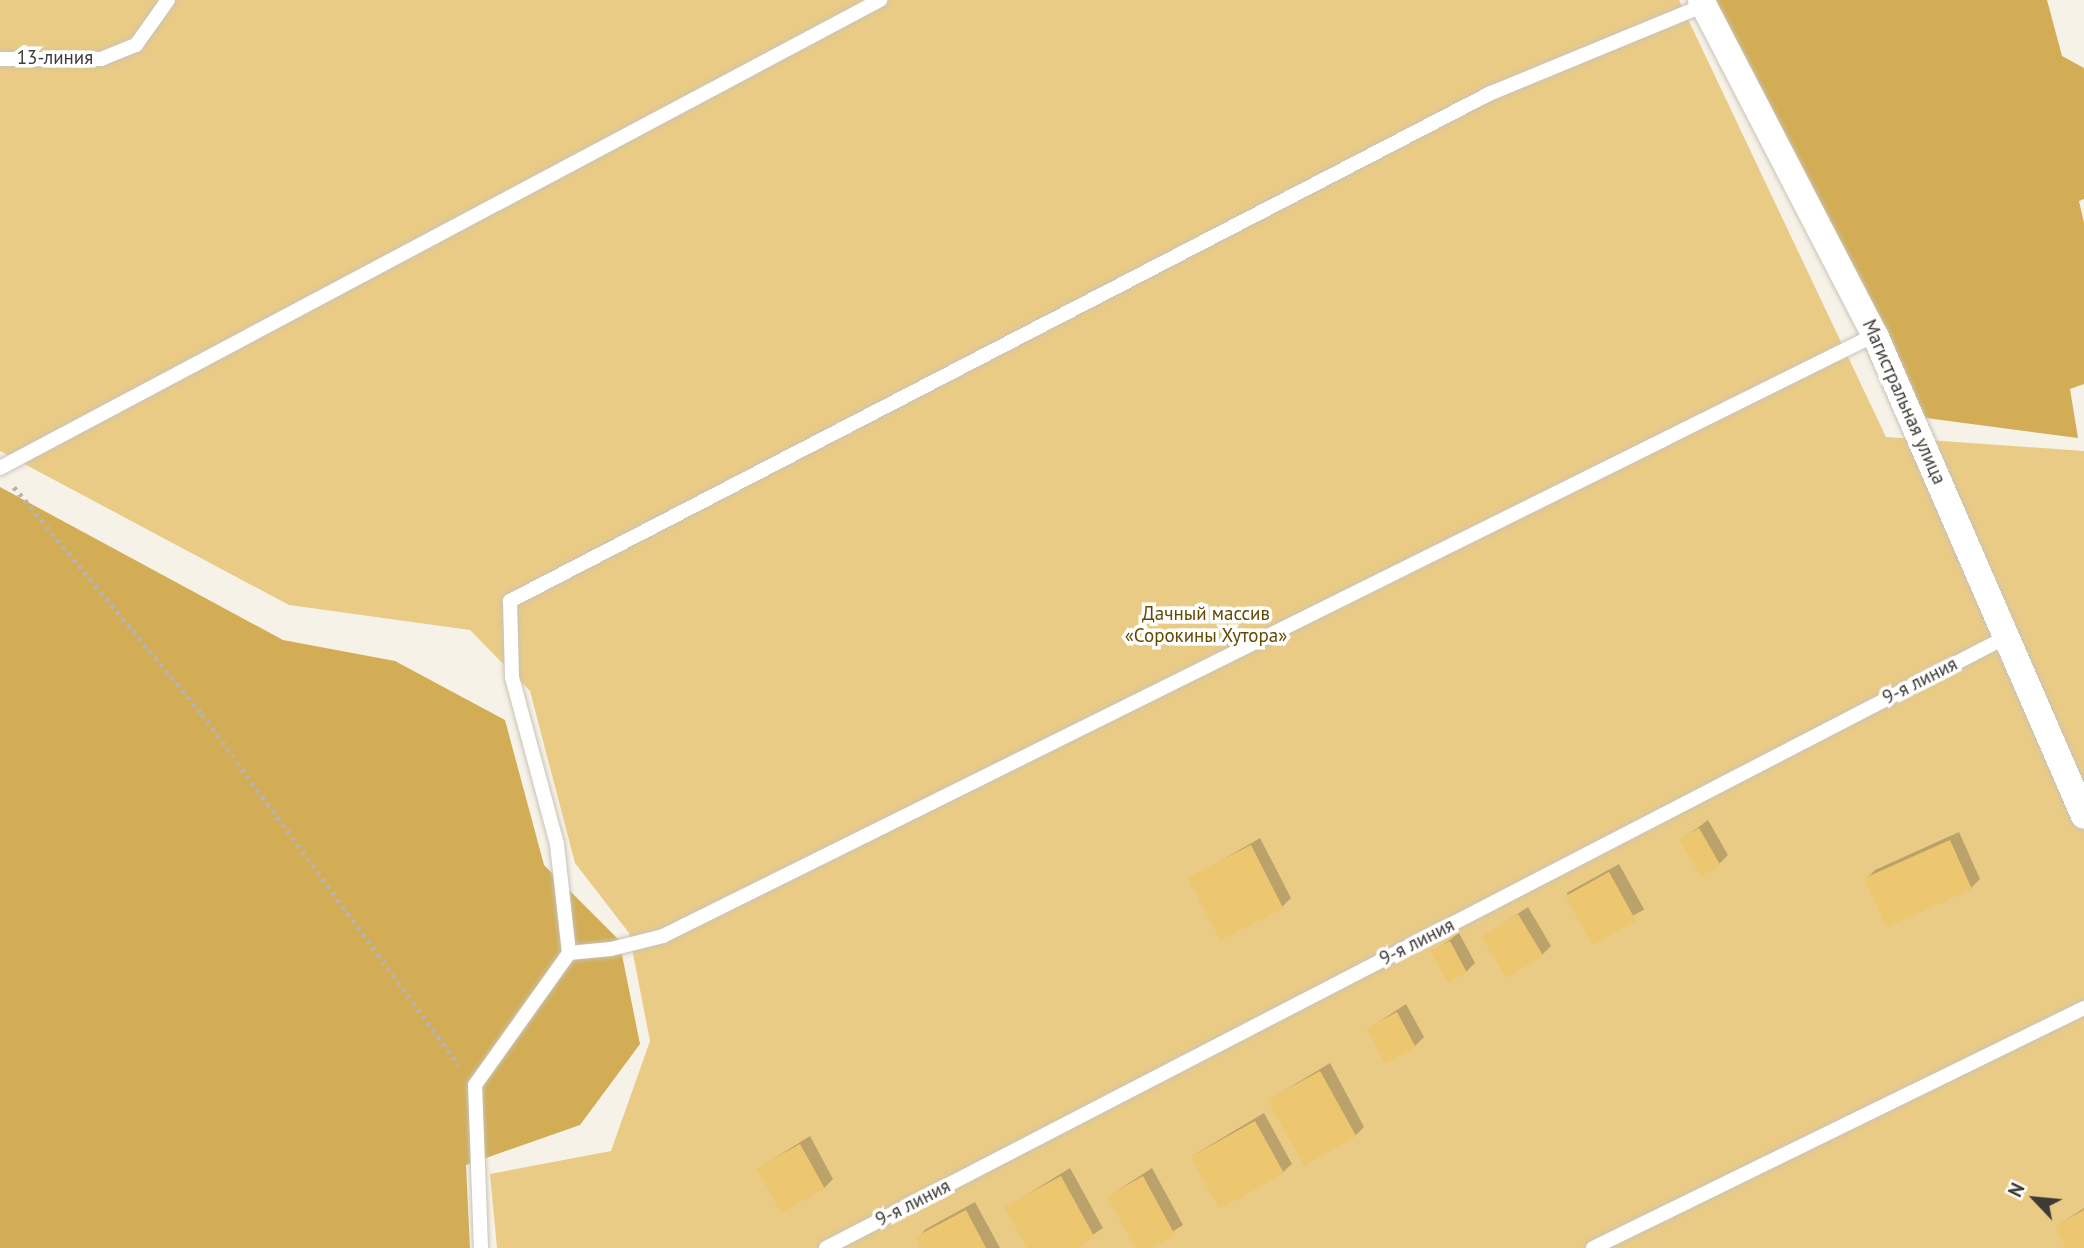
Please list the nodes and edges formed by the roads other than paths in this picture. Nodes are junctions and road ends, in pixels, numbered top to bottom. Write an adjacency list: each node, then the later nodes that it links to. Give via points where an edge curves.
1 (168, 0): 4 (lane, 13-линия, via 135,45 101,59)
2 (880, 0): 6 (lane)
3 (1702, 2): 5 (street, Магистральная улица); 9 (lane, via 1491,93 510,601 512,677 557,844)
4 (0, 58)
5 (1875, 335): 7 (street, Магистральная улица); 9 (lane, via 663,936 611,949)
6 (0, 468)
7 (2008, 636): 8 (street, Магистральная улица); 12 (lane, 9-я линия)
8 (2084, 816)
9 (569, 953): 11 (lane, via 475,1085)
10 (2084, 1007): 13 (lane)
11 (481, 1248)
12 (826, 1248)
13 (1594, 1248)

